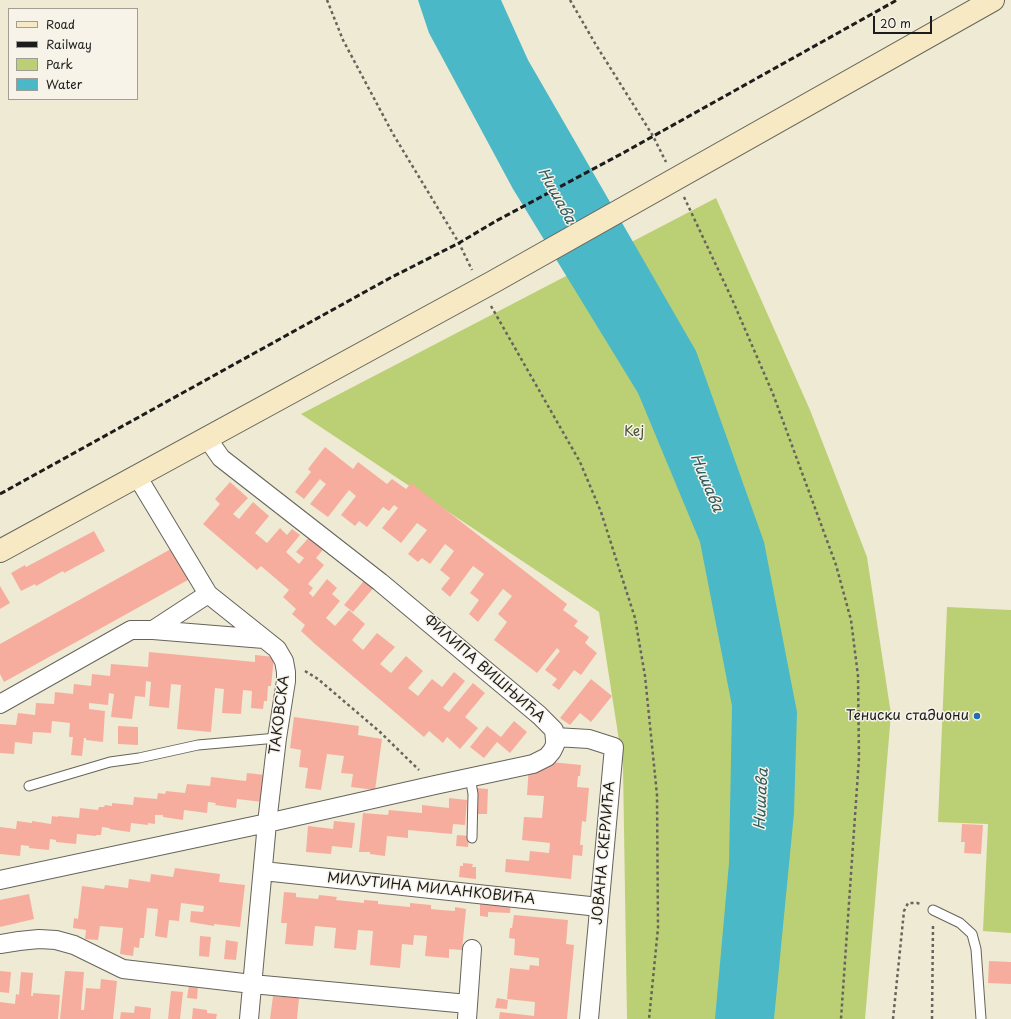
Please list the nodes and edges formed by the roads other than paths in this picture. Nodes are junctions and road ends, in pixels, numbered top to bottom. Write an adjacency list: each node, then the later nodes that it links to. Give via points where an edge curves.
1 (993, 0): 2 (street, via 487,285)
2 (207, 438): 3 (street); 9 (street, ФИЛИПА ВИШЊИЋА, via 221,458 380,582 516,695 554,730)
3 (137, 476): 4 (street); 5 (street, ТАКОВСКА)
4 (0, 551)
5 (208, 594): 6 (street); 7 (street, ТАКОВСКА)
6 (153, 630): 7 (street); 8 (street, via 131,630)
7 (264, 639): 10 (street, ТАКОВСКА, via 277,649 284,661 286,677)
8 (0, 704)
9 (555, 737): 11 (street, ФИЛИПА ВИШЊИЋА, via 555,745 549,755 533,764); 17 (street, ЈОВАНА СКЕРЛИЋА, via 589,739 614,747)
10 (277, 738): 12 (lane, via 198,745 110,762); 13 (street, ТАКОВСКА)
11 (470, 777): 13 (street, ФИЛИПА ВИШЊИЋА); 14 (lane)
12 (29, 786)
13 (267, 823): 15 (street, ТАКОВСКА); 16 (street)
14 (472, 838)
15 (263, 871): 17 (street, МИЛУТИНА МИЛАНКОВИЋА); 21 (street, ТАКОВСКА)
16 (0, 880)
17 (599, 907): 24 (street, ЈОВАНА СКЕРЛИЋА)
18 (934, 910): 25 (lane, via 960,922 972,934 976,949)
19 (0, 944): 21 (street, via 56,940 74,945 123,969)
20 (472, 949): 22 (street)
21 (252, 984): 22 (street); 23 (street, ТАКОВСКА)
22 (468, 1011)
23 (249, 1019)
24 (589, 1019)
25 (981, 1019)

